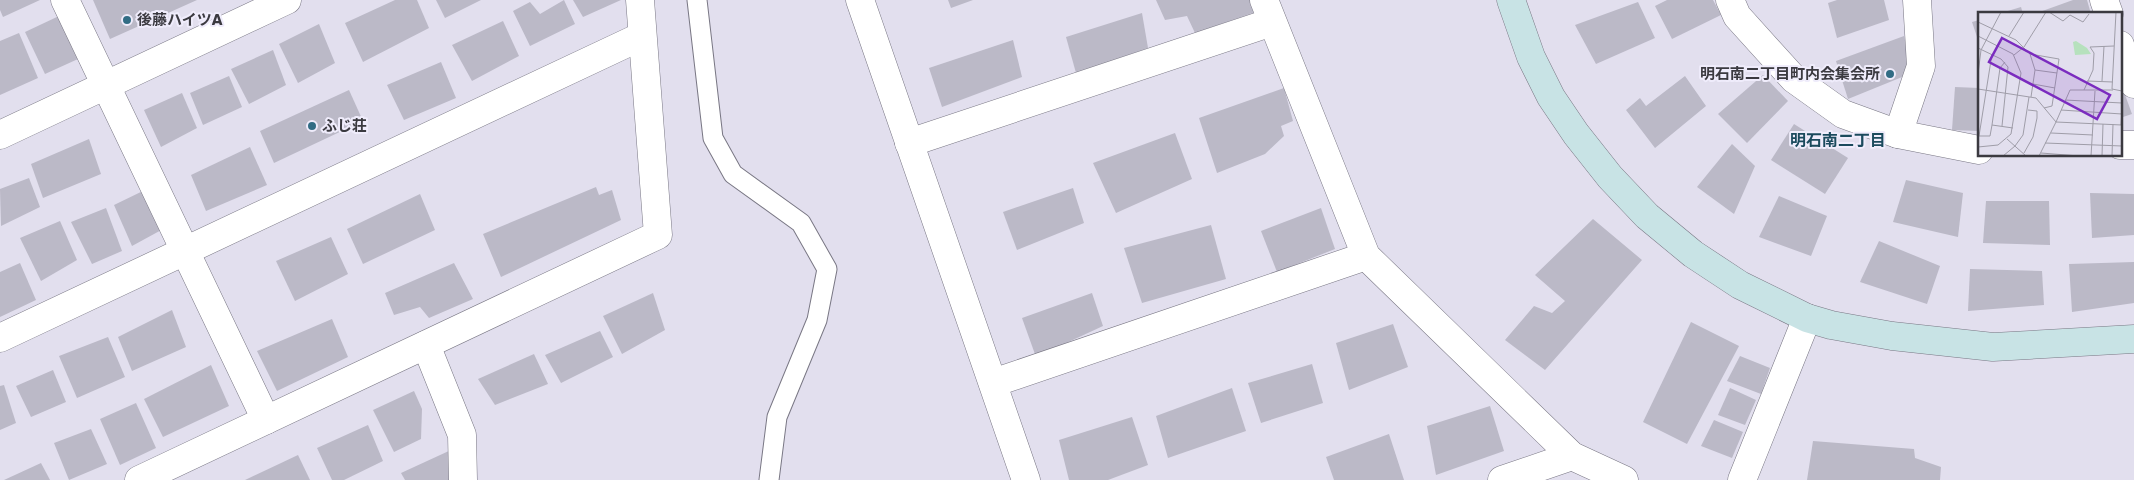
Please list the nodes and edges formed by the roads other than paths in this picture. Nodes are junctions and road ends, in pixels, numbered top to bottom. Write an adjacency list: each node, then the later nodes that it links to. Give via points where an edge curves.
1 (65, 0): 15 (street)
2 (287, 0): 15 (street)
3 (640, 0): 12 (street)
4 (697, 0): 31 (lane, via 714,138 733,174 801,223 827,269 817,320 777,417)
5 (860, 0): 18 (street)
6 (1510, 0): 22 (street, via 1531,57 1551,97 1610,177 1647,216 1694,254 1740,285)
7 (1730, 0): 16 (street, via 1737,16 1794,79 1843,114)
8 (1917, 0): 16 (street, via 1921,66)
9 (2104, 0): 11 (street)
10 (1268, 11): 18 (street); 21 (street)
11 (2108, 12)
12 (642, 36): 20 (street); 25 (street, via 658,236)
13 (2122, 51): 14 (street)
14 (2134, 84)
15 (106, 85): 17 (street); 20 (street)
16 (1898, 134): 19 (street)
17 (0, 135)
18 (909, 143): 26 (street)
19 (1978, 150)
20 (186, 251): 23 (street); 27 (street)
21 (1366, 256): 26 (street); 28 (street)
22 (1807, 318): 24 (street, via 1892,336 1993,347); 35 (street)
23 (0, 338)
24 (2134, 339)
25 (426, 345): 27 (street); 30 (street, via 462,435)
26 (993, 383): 32 (street)
27 (266, 420): 29 (street)
28 (1572, 456): 33 (street); 34 (street)
29 (139, 480)
30 (463, 480)
31 (768, 480)
32 (1026, 480)
33 (1502, 480)
34 (1624, 480)
35 (1742, 480)

